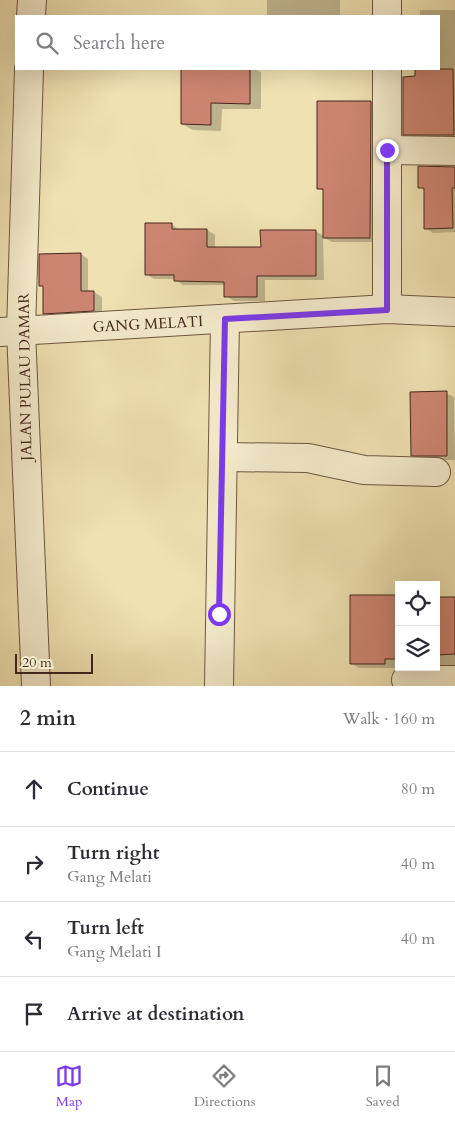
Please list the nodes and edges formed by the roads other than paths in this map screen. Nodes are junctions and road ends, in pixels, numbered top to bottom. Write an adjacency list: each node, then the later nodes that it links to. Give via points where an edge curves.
1 (32, 0): 3 (street)
2 (387, 0): 4 (street)
3 (31, 15)
4 (387, 15)
5 (29, 70): 12 (street, JALAN PULAU DAMAR)
6 (387, 70): 7 (street)
7 (387, 150): 8 (street); 9 (street)
8 (455, 151)
9 (387, 310): 10 (street, GANG MELATI); 11 (street, GANG MELATI)
10 (455, 312)
11 (225, 319): 12 (street, GANG MELATI); 13 (street)
12 (11, 332): 17 (street, JALAN PULAU DAMAR)
13 (224, 457): 14 (street, via 308,458 364,470); 18 (street)
14 (436, 472)
15 (406, 680): 16 (street)
16 (455, 680)
17 (36, 686)
18 (219, 686)

